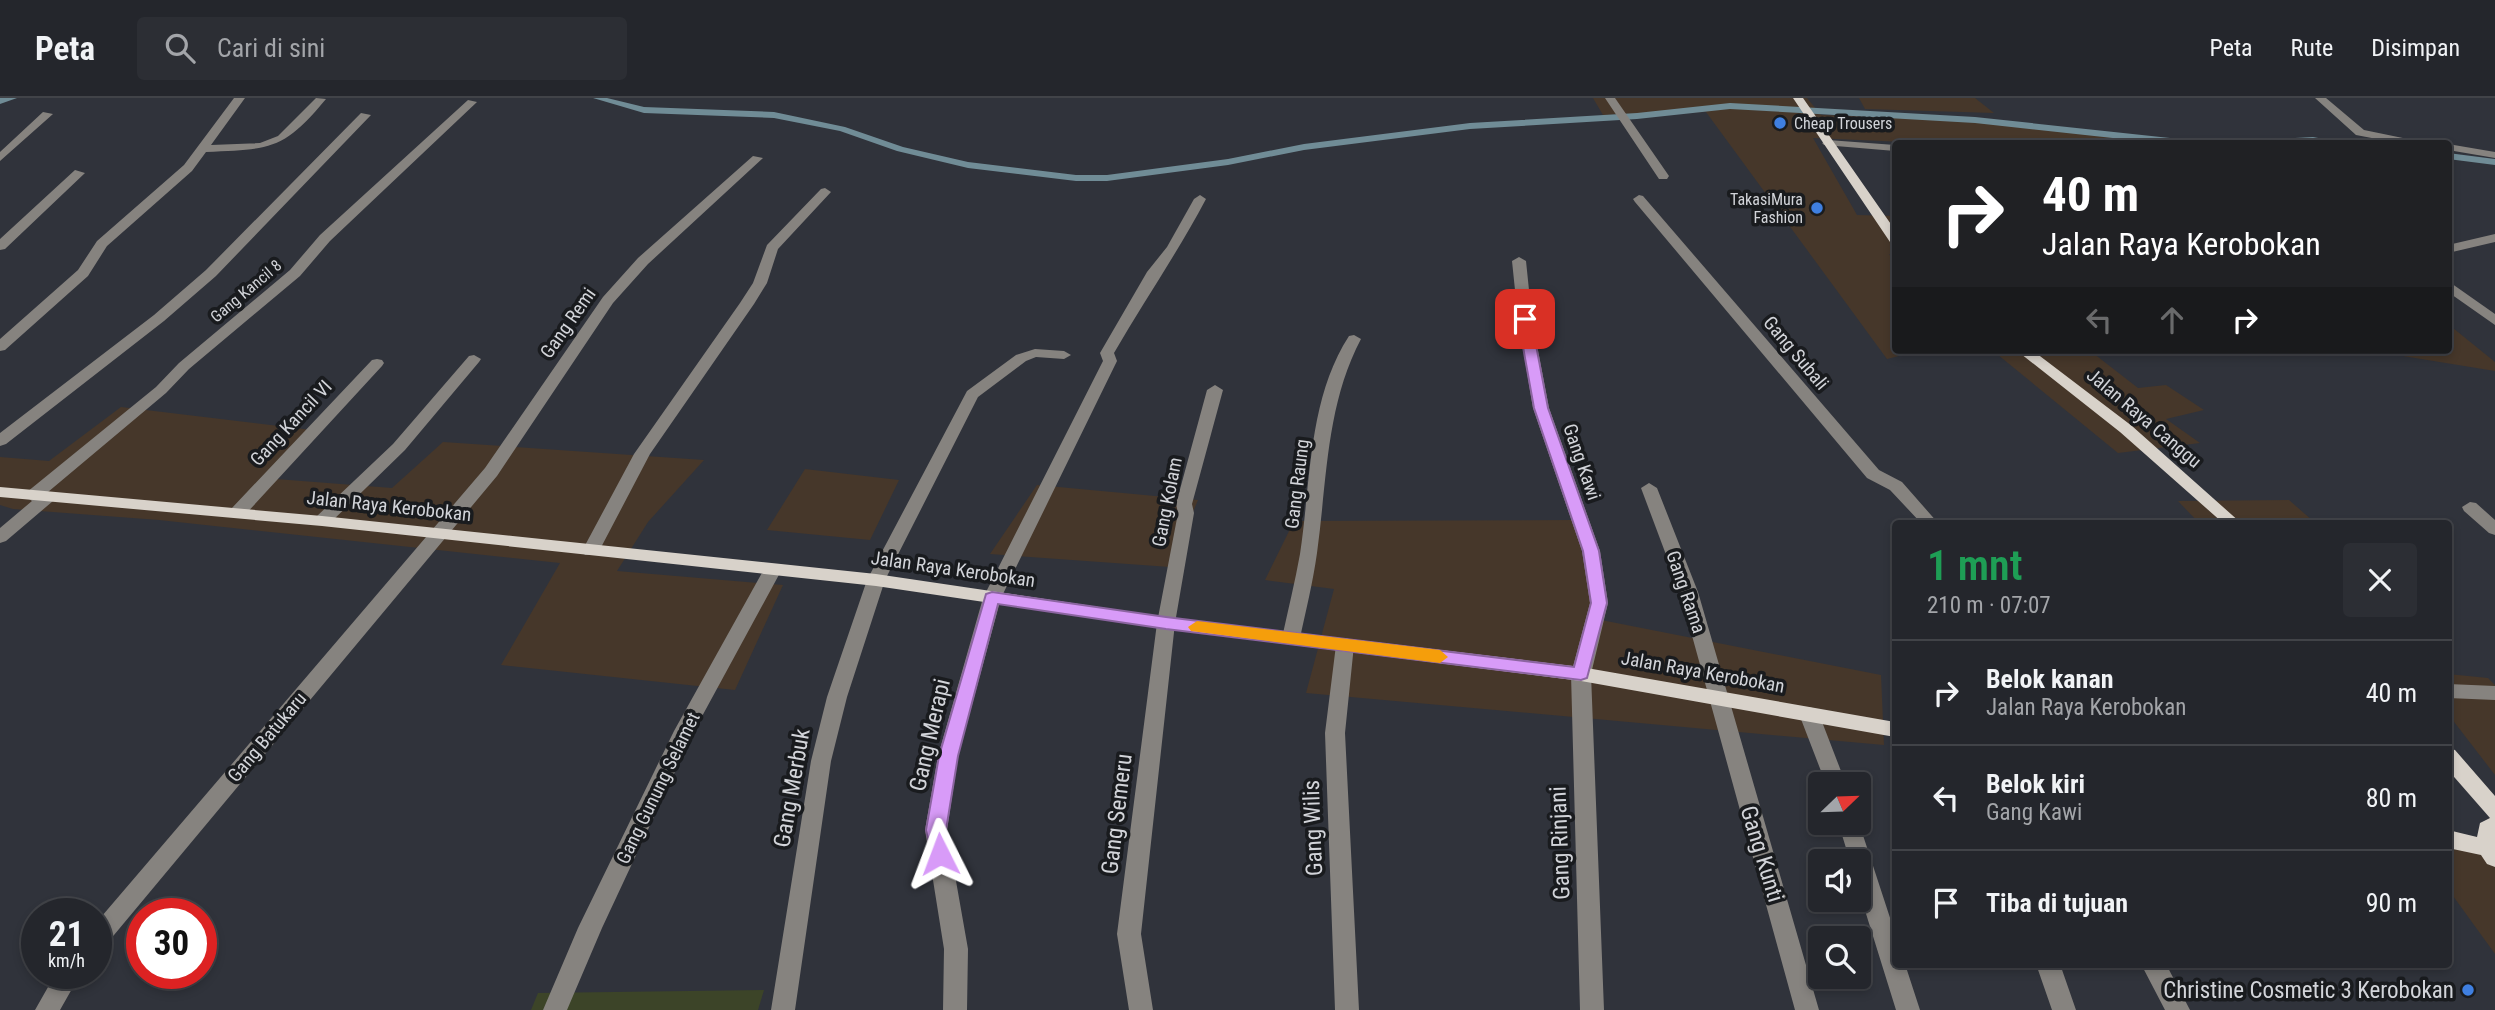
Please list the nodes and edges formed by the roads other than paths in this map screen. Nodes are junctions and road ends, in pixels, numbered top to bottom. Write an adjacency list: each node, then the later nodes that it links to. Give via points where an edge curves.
1 (240, 98): 13 (street)
2 (1610, 98): 18 (street)
3 (1798, 98): 10 (main road)
4 (2320, 98): 9 (street, via 2360,133)
5 (321, 99): 13 (street, via 282,138 262,146)
6 (472, 102): 39 (street, Gang Kancil 8, via 326,238 295,273)
7 (47, 114): 15 (street)
8 (365, 115): 36 (street, via 211,273)
9 (2403, 140)
10 (1828, 143): 11 (street); 22 (main road)
11 (1892, 148)
12 (2452, 148): 14 (street)
13 (202, 149): 30 (street, via 188,168 102,244 83,273)
14 (2495, 155)
15 (0, 158)
16 (757, 158): 46 (street, Gang Remi, via 643,261 608,300 491,472)
17 (79, 173): 24 (street)
18 (1663, 176)
19 (825, 192): 48 (street, via 772,248 760,283 642,454)
20 (1200, 199): 51 (street, Gang Merapi, via 1107,354 1110,361)
21 (1639, 199): 42 (street, Gang Subali, via 1873,474 1896,486)
22 (1892, 235)
23 (2495, 238): 25 (street)
24 (0, 246)
25 (2452, 248)
26 (1519, 261): 55 (street, Gang Kawi, via 1539,399 1591,551 1599,603)
27 (2452, 288): 28 (street)
28 (2495, 321)
29 (1354, 339): 53 (street, Gang Raung, via 1331,395 1308,557)
30 (0, 346)
31 (2028, 354): 43 (main road, Jalan Raya Canggu, via 2126,429)
32 (1064, 355): 50 (street, Gang Merbuk, via 1035,353 972,394)
33 (474, 359): 44 (street, via 400,447)
34 (377, 363): 41 (street, Gang Kancil VI)
35 (1215, 390): 52 (street, Gang Kolam, via 1184,504)
36 (0, 441)
37 (1649, 488): 58 (street, Gang Rama, via 1689,592)
38 (0, 492): 39 (main road, Jalan Raya Kerobokan)
39 (40, 496): 41 (main road, Jalan Raya Kerobokan); 47 (street, Gang Kancil 8)
40 (2470, 506): 45 (street)
41 (237, 513): 44 (main road, Jalan Raya Kerobokan)
42 (1927, 520)
43 (2230, 520)
44 (322, 521): 46 (main road, Jalan Raya Kerobokan)
45 (2495, 529)
46 (438, 534): 48 (main road, Jalan Raya Kerobokan); 68 (street, Gang Batukaru)
47 (0, 537)
48 (591, 551): 49 (main road, Jalan Raya Kerobokan)
49 (772, 571): 50 (main road, Jalan Raya Kerobokan); 75 (street, Gang Gunung Selamet, via 684,732)
50 (876, 580): 51 (main road, Jalan Raya Kerobokan); 76 (street, Gang Merbuk, via 821,761)
51 (992, 598): 52 (main road, Jalan Raya Kerobokan); 77 (street, Gang Merapi, via 948,756 936,830 956,949)
52 (1166, 623): 53 (main road, Jalan Raya Kerobokan); 78 (street, Gang Semeru, via 1129,934)
53 (1291, 638): 54 (main road, Jalan Raya Kerobokan)
54 (1345, 645): 55 (main road, Jalan Raya Kerobokan); 79 (street, Gang Wilis, via 1335,733)
55 (1581, 674): 58 (main road, Jalan Raya Kerobokan); 80 (street, Gang Rinjani)
56 (2452, 691): 57 (street)
57 (2495, 693)
58 (1717, 698): 59 (main road, Jalan Raya Kerobokan); 81 (street, Gang Kunti)
59 (1809, 714): 60 (main road, Jalan Raya Kerobokan); 62 (street)
60 (1892, 729)
61 (2452, 762): 63 (main road)
62 (1831, 772)
63 (2495, 811)
64 (2495, 825): 67 (main road, via 2488,830)
65 (1853, 835): 69 (street)
66 (2452, 840): 67 (main road)
67 (2492, 853)
68 (112, 921)
69 (1892, 959)
70 (1895, 968): 82 (street)
71 (2049, 968): 83 (street)
72 (2155, 968): 84 (street)
73 (59, 989): 74 (street)
74 (47, 1010)
75 (555, 1010)
76 (783, 1010)
77 (955, 1010)
78 (1142, 1010)
79 (1347, 1010)
80 (1592, 1010)
81 (1807, 1010)
82 (1908, 1010)
83 (2064, 1010)
84 (2178, 1010)

